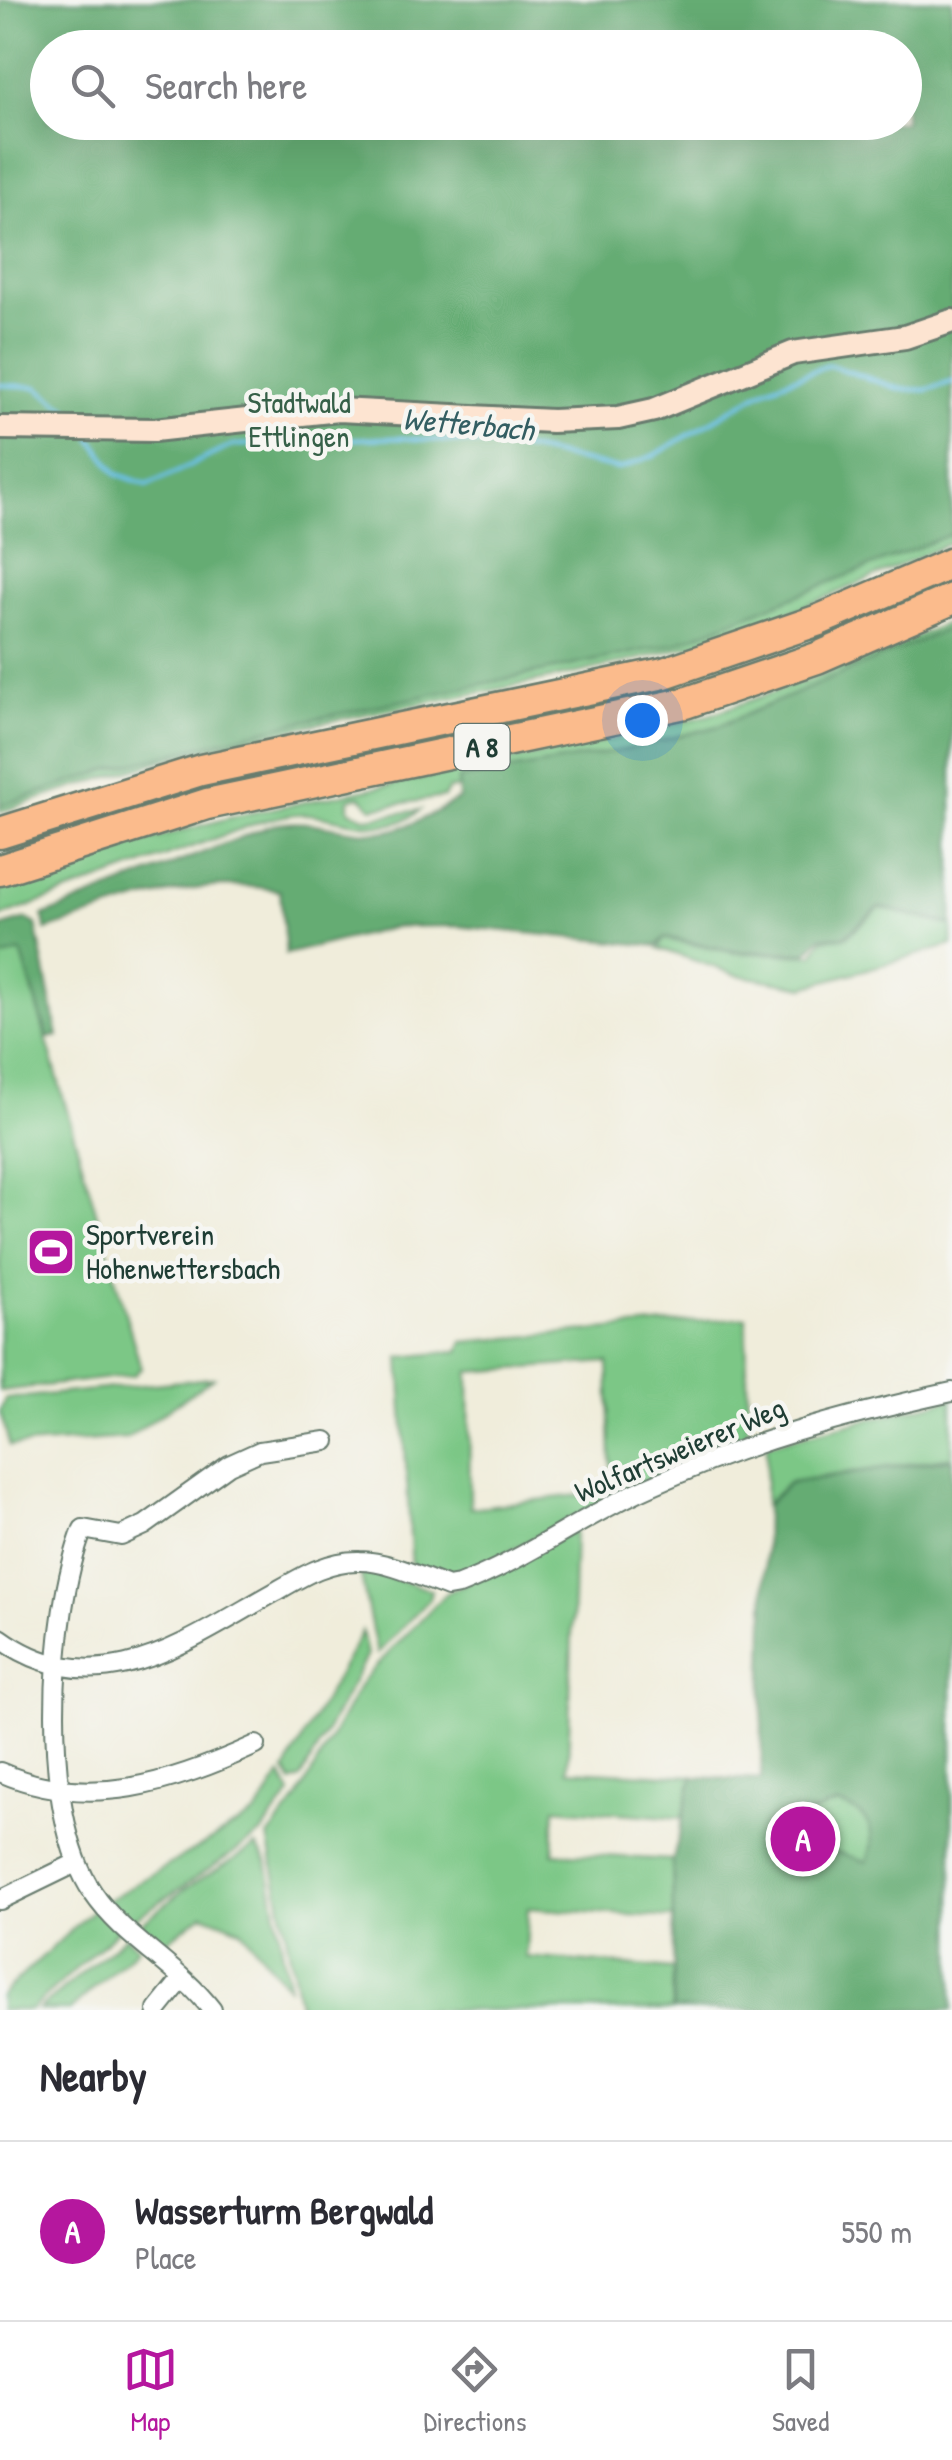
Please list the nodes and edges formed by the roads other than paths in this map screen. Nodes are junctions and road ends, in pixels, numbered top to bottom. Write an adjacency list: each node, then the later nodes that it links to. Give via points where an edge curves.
1 (952, 321): 2 (main road, via 905,337 792,353 654,410 618,418 339,410 154,430)
2 (0, 428)
3 (952, 562): 5 (highway, A 8, via 819,620 664,673 201,770)
4 (952, 599): 6 (highway, A 8, via 817,658 685,703 207,804)
5 (0, 833)
6 (0, 870)
7 (952, 1392): 10 (street, Wolfartsweierer Weg, via 780,1433 645,1488 464,1583 442,1584 358,1560 314,1569 151,1660 109,1669)
8 (326, 1441): 10 (street, via 260,1452 229,1465 120,1536 83,1528 60,1613)
9 (0, 1638): 10 (street)
10 (57, 1665): 13 (street)
11 (256, 1745): 13 (street, via 208,1767 132,1788)
12 (0, 1772): 13 (street)
13 (62, 1792): 14 (street)
14 (76, 1864): 15 (street); 16 (street, via 110,1915)
15 (0, 1900)
16 (182, 1979): 17 (street); 18 (street)
17 (157, 2010)
18 (212, 2010)

